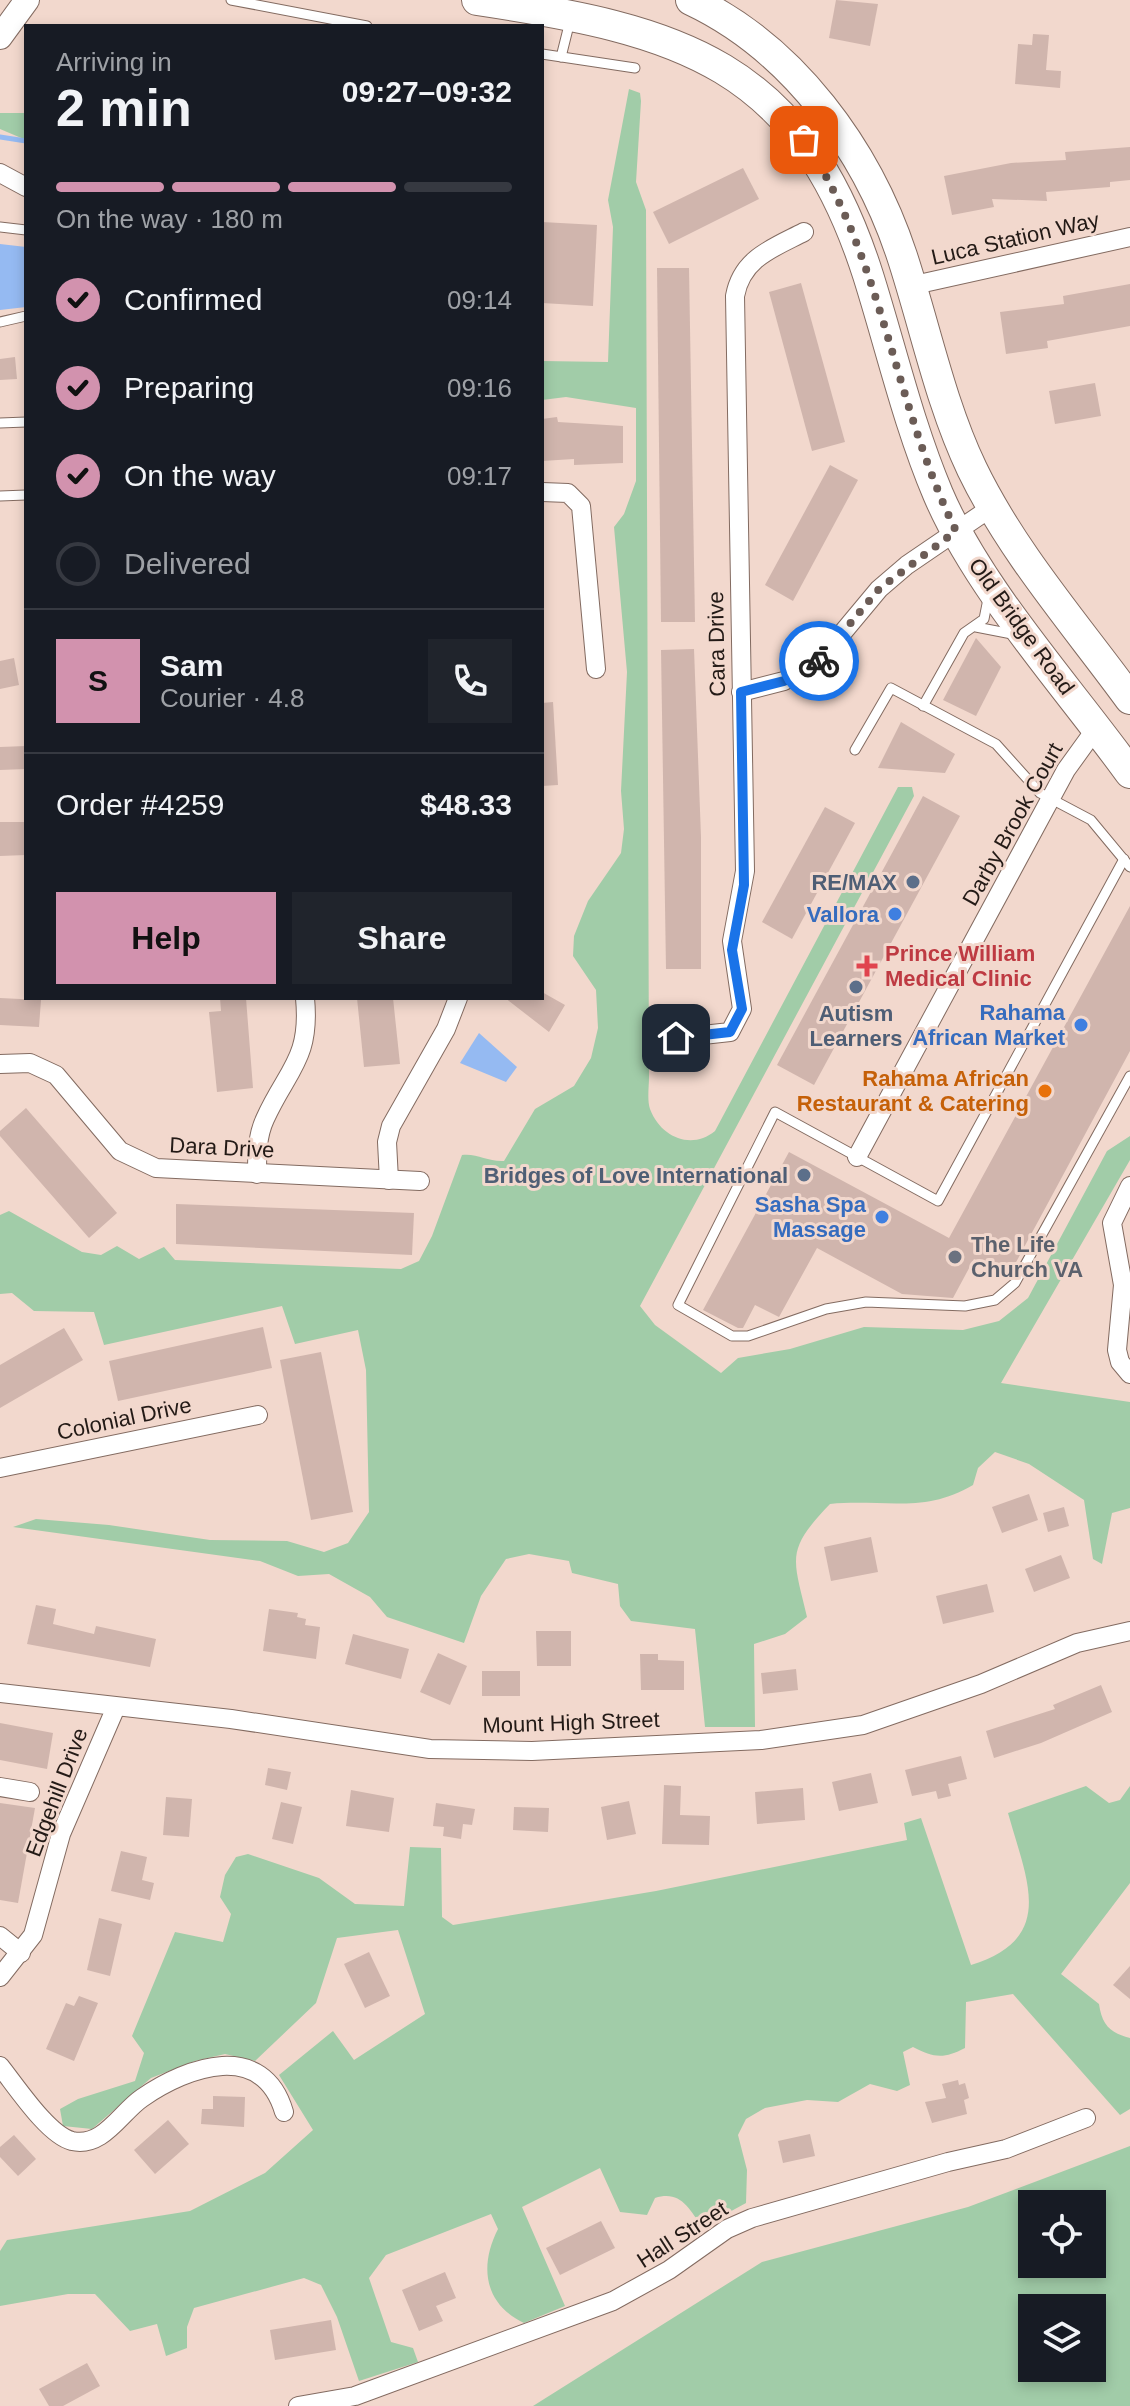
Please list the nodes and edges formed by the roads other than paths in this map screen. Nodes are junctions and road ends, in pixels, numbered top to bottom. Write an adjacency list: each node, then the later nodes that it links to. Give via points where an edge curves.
1 (27, 0): 8 (street)
2 (231, 0): 5 (lane)
3 (477, 0): 6 (main road, Old Bridge Road)
4 (691, 0): 18 (main road, Old Bridge Road, via 760,42 826,112 867,175)
5 (252, 2): 7 (lane)
6 (573, 7): 10 (lane); 27 (main road, Old Bridge Road, via 721,68 752,87 804,140 842,203 918,444)
7 (357, 24)
8 (0, 37)
9 (544, 54): 10 (lane)
10 (561, 57): 11 (lane)
11 (635, 68)
12 (0, 173): 13 (street)
13 (24, 186)
14 (0, 227): 15 (lane)
15 (24, 230)
16 (804, 232): 32 (street, Cara Drive, via 753,260 735,296)
17 (1130, 237): 18 (street, Luca Station Way)
18 (910, 286): 26 (main road, Old Bridge Road, via 962,445)
19 (24, 316): 20 (lane)
20 (0, 322)
21 (24, 422): 22 (lane)
22 (0, 423)
23 (544, 492): 31 (street, via 568,493 581,506)
24 (24, 495): 25 (lane)
25 (0, 496)
26 (992, 507): 27 (street); 33 (main road, Old Bridge Road)
27 (956, 531): 28 (main road, Old Bridge Road); 32 (street, via 879,589 819,661 784,681)
28 (989, 583): 29 (lane, via 988,608); 30 (main road, Old Bridge Road)
29 (976, 627): 30 (lane); 34 (lane, via 964,633)
30 (1032, 641): 35 (main road, Old Bridge Road)
31 (596, 669)
32 (741, 692): 42 (street, Cara Drive, via 744,885 732,950 742,1009 730,1032)
33 (1130, 699)
34 (923, 706): 36 (lane, via 891,688); 38 (lane, via 996,744)
35 (1097, 727): 37 (main road, Old Bridge Road); 38 (street, Darby Brook Court)
36 (855, 750)
37 (1130, 773)
38 (1050, 799): 39 (lane, via 1091,820); 45 (street, Darby Brook Court)
39 (1127, 863): 45 (lane, via 938,1201)
40 (305, 1000): 46 (street, via 301,1057 264,1120)
41 (457, 1000): 47 (street, via 391,1126)
42 (676, 1038)
43 (0, 1064): 46 (street, Dara Drive, via 30,1063 56,1075 112,1143 138,1163)
44 (1130, 1076): 45 (lane, via 1015,1283 995,1300 965,1306 866,1302 740,1336 678,1305 775,1112)
45 (857, 1157)
46 (257, 1174): 47 (street, Dara Drive)
47 (389, 1180): 48 (street, Dara Drive)
48 (420, 1181)
49 (1130, 1186): 50 (street, via 1112,1223 1123,1285 1117,1350)
50 (1130, 1374)
51 (258, 1415): 52 (street, Colonial Drive)
52 (0, 1468)
53 (1130, 1631): 55 (street, Mount High Street, via 1077,1643 863,1725 786,1739 532,1751 430,1749)
54 (0, 1693): 55 (street, Mount High Street)
55 (116, 1707): 59 (street, Edgehill Drive, via 61,1834 33,1935)
56 (0, 1787): 57 (street)
57 (30, 1792)
58 (0, 1936): 59 (street)
59 (21, 1953): 60 (street, Edgehill Drive)
60 (0, 1977)
61 (0, 2066): 62 (street, via 54,2131 74,2142 97,2138 166,2083 214,2068 260,2072 279,2094)
62 (284, 2112)
63 (1086, 2118): 64 (street, Hall Street, via 1006,2149 752,2218 613,2301 355,2396)
64 (298, 2406)

